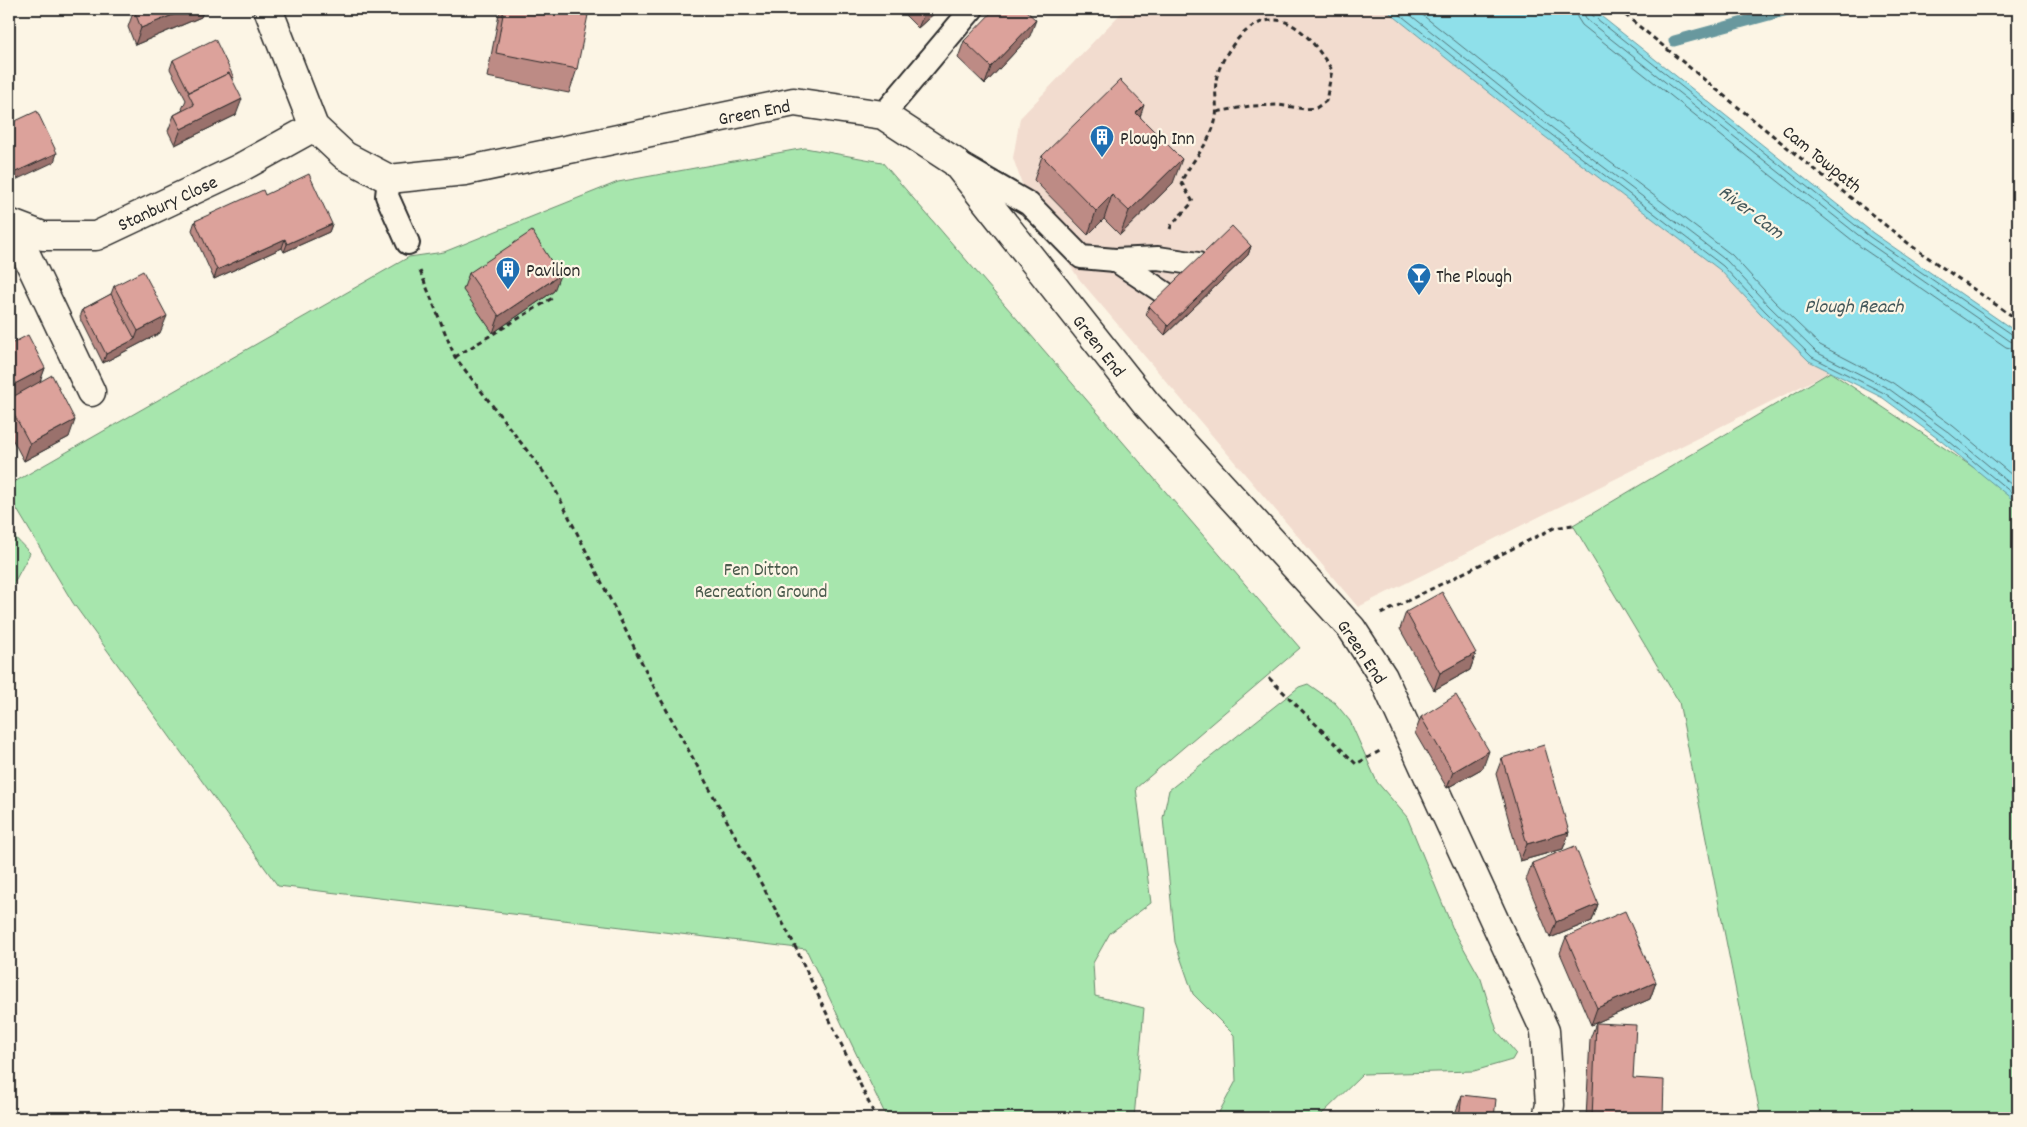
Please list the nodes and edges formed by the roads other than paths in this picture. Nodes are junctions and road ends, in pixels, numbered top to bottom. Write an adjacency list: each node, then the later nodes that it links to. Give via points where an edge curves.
1 (268, 9): 4 (street)
2 (972, 9): 3 (lane)
3 (883, 115): 5 (street, Green End); 6 (street, Green End, via 794,102 465,172)
4 (314, 126): 6 (street, via 345,156); 7 (street, Stanbury Close, via 238,169 96,236 43,236)
5 (955, 162): 9 (lane, via 1029,204 1081,257); 13 (street, Green End, via 1146,403 1352,628 1383,677 1545,1031 1550,1105)
6 (389, 179): 8 (lane, via 388,196)
7 (10, 224): 12 (street, Stanbury Close)
8 (408, 243)
9 (1115, 260): 10 (lane, via 1158,258); 11 (lane)
10 (1198, 264)
11 (1166, 294)
12 (91, 392)
13 (1547, 1118)

